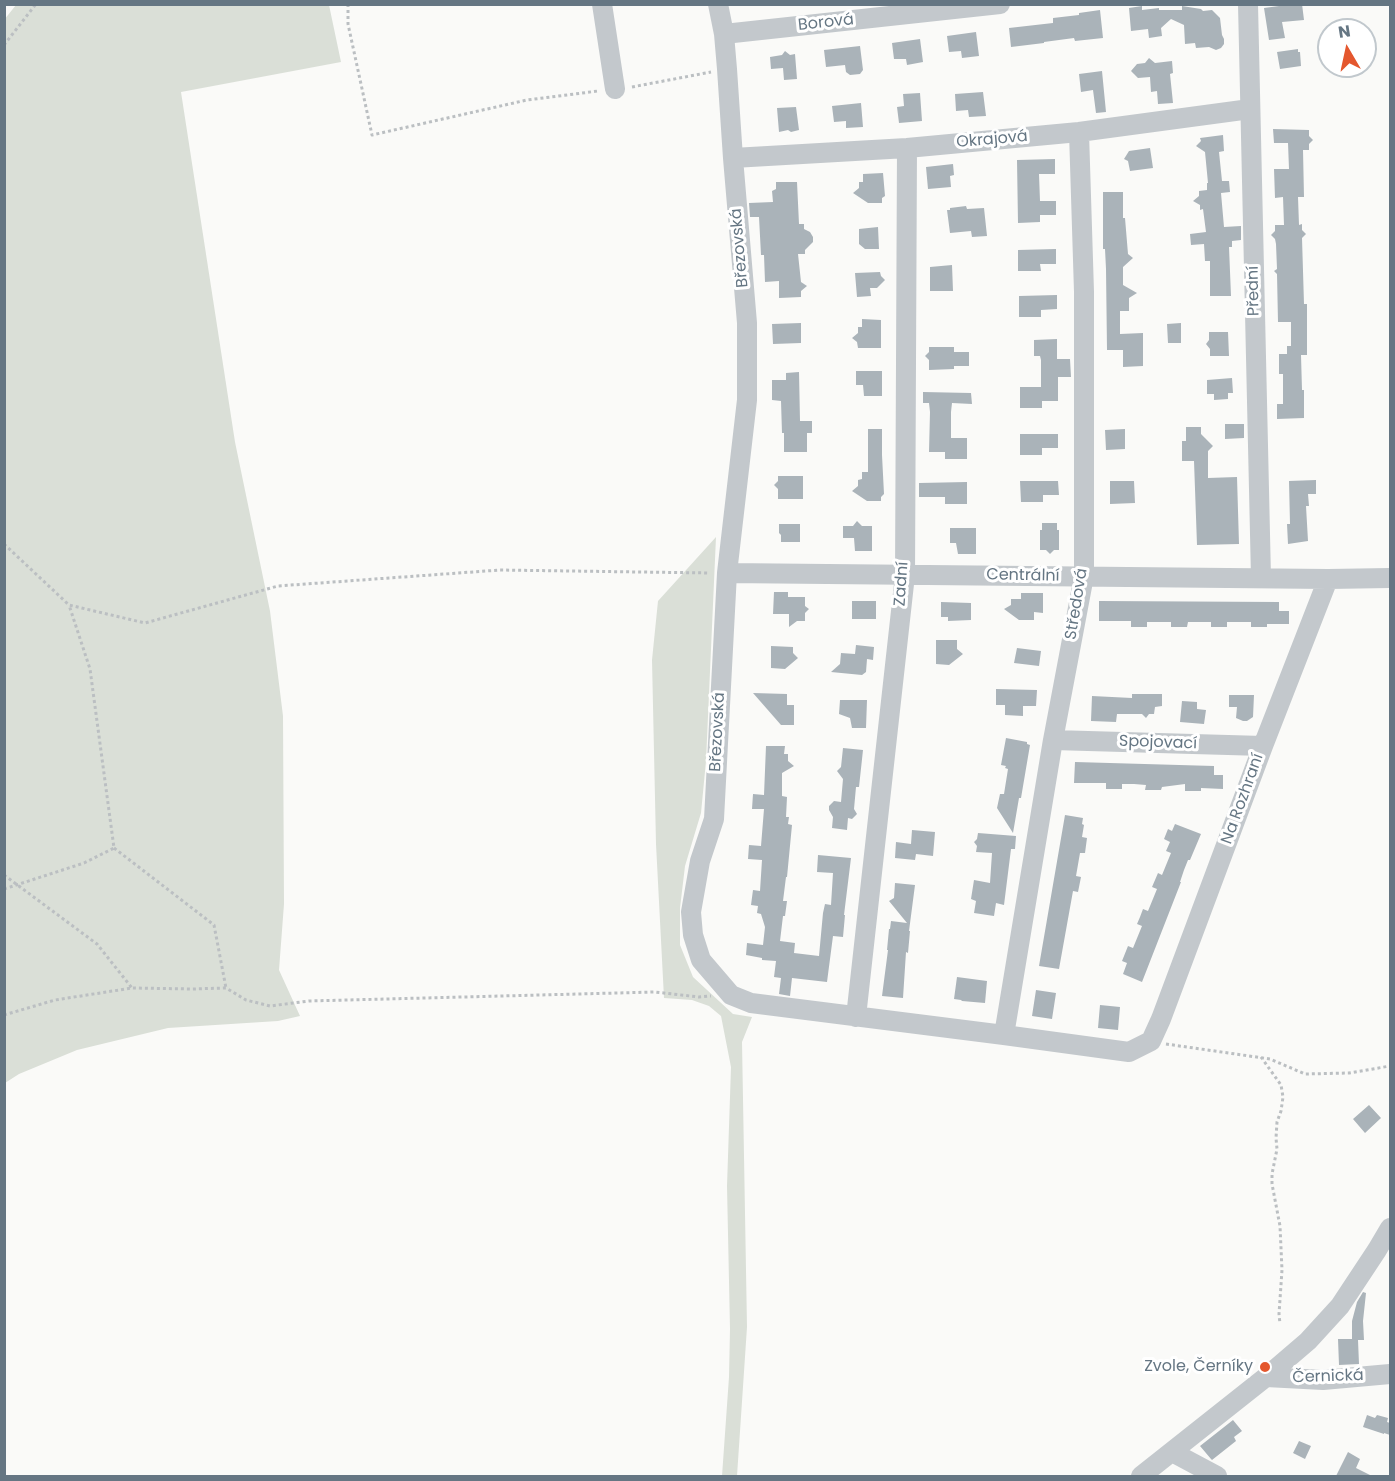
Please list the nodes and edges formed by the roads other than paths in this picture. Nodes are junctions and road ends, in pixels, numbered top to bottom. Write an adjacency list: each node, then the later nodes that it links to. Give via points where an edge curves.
1 (602, 4): 6 (street)
2 (718, 4): 5 (street, Březovská)
3 (1000, 4): 5 (street, Borová)
4 (1248, 4): 7 (street, Přední)
5 (724, 34): 10 (street, Březovská)
6 (615, 89)
7 (1250, 109): 8 (street, Okrajová); 14 (street, Přední)
8 (1079, 132): 9 (street, Okrajová); 13 (street, Středová, via 1084,292)
9 (907, 148): 10 (street, Okrajová); 12 (street, Zadní)
10 (733, 158): 11 (street, Březovská, via 747,322 747,400)
11 (727, 573): 12 (street, Centrální); 19 (street, Březovská, via 714,819 700,861 691,912 693,935 701,960 731,995 751,1004)
12 (905, 574): 13 (street, Centrální); 19 (street, Zadní)
13 (1084, 576): 14 (street, Centrální); 17 (street, Středová)
14 (1261, 578): 16 (street, Centrální)
15 (1390, 578): 16 (street, Centrální)
16 (1328, 579): 18 (street, Na Rozhraní)
17 (1053, 740): 18 (street, Spojovací); 20 (street, Středová)
18 (1263, 746): 21 (street, Na Rozhraní)
19 (856, 1017): 20 (street, Březovská)
20 (1004, 1035): 21 (street, Březovská, via 1129,1052)
21 (1151, 1041)
22 (1390, 1228): 24 (street, via 1340,1306 1308,1341)
23 (1390, 1374): 24 (street, Černická, via 1323,1380)
24 (1266, 1377): 25 (street)
25 (1172, 1452): 26 (street); 27 (street)
26 (1141, 1476)
27 (1217, 1476)

